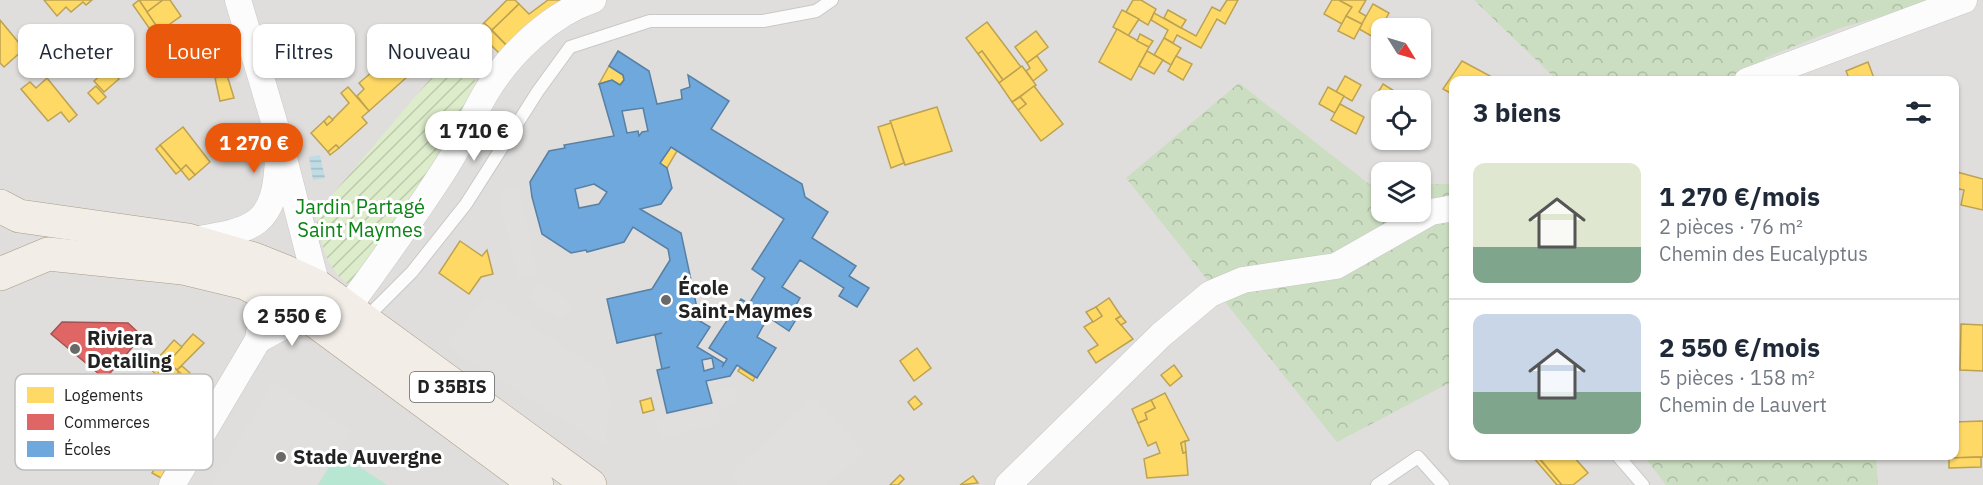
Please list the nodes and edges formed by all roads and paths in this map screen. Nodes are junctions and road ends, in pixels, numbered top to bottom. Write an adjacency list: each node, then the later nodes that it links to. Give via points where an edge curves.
1 (238, 0): 8 (street)
2 (593, 0): 15 (street, via 539,32 502,70 448,164 376,273)
3 (832, 0): 15 (lane, via 816,11 763,21 650,21 570,47 466,204 412,272)
4 (1964, 0): 7 (street)
5 (1970, 0): 6 (street)
6 (1983, 2)
7 (1760, 76)
8 (278, 135): 11 (street, via 277,171 269,210 257,224 240,232); 13 (street)
9 (0, 206): 11 (main road, D 35BIS, via 19,216)
10 (1449, 209): 24 (street, via 1431,212 1336,266 1243,280 1210,294 1161,335)
11 (188, 240): 13 (main road, D 35BIS, via 254,259)
12 (0, 274): 14 (main road, D 35BIS, via 48,254 84,256 183,267)
13 (317, 286): 15 (main road, D 35BIS)
14 (265, 292): 16 (main road, D 35BIS); 17 (street)
15 (355, 315): 23 (main road, D 35BIS)
16 (310, 318): 17 (street); 22 (main road, D 35BIS)
17 (258, 340): 18 (street)
18 (213, 416)
19 (1621, 460): 27 (lane)
20 (181, 470): 21 (street)
21 (172, 485)
22 (537, 485)
23 (590, 485)
24 (1008, 485)
25 (1377, 485): 26 (lane, via 1418,457)
26 (1443, 485)
27 (1644, 485)

